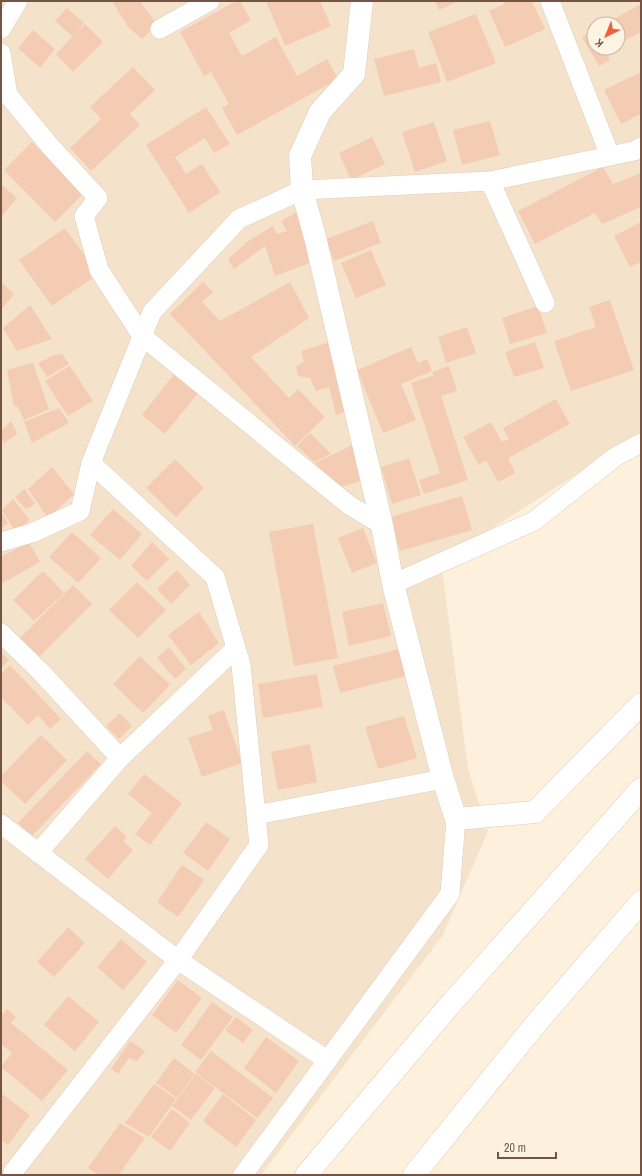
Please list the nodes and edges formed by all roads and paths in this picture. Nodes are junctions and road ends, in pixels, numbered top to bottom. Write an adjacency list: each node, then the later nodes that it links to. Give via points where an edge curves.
1 (18, 1): 5 (street)
2 (210, 1): 6 (street)
3 (362, 1): 12 (street, via 354,74 320,112 300,156)
4 (550, 1): 10 (street)
5 (1, 29)
6 (160, 29)
7 (1, 53): 8 (street)
8 (5, 100): 14 (street, via 98,198 84,216 98,270)
9 (641, 147): 10 (street)
10 (610, 156): 11 (street)
11 (490, 181): 12 (street); 13 (street)
12 (302, 190): 14 (street, via 239,219 152,312); 17 (street)
13 (545, 303)
14 (142, 336): 16 (street); 17 (street, via 349,504)
15 (641, 443): 19 (street, via 615,457 534,521)
16 (92, 463): 18 (street, via 80,511 32,533); 21 (street, via 215,577)
17 (382, 524): 19 (street)
18 (1, 542)
19 (393, 584): 24 (street)
20 (1, 633): 23 (street, via 41,672)
21 (236, 648): 23 (street); 26 (street, via 241,665)
22 (641, 704): 27 (street, via 535,812)
23 (120, 758): 29 (street)
24 (443, 779): 26 (street); 27 (street)
25 (641, 789): 35 (street, via 448,1007)
26 (256, 815): 31 (street, via 260,845)
27 (456, 819): 32 (street, via 450,894)
28 (1, 824): 29 (street)
29 (38, 853): 31 (street)
30 (641, 902): 36 (street, via 534,1026)
31 (178, 960): 32 (street); 33 (street)
32 (328, 1060): 34 (street)
33 (11, 1170)
34 (243, 1175)
35 (306, 1175)
36 (414, 1175)

